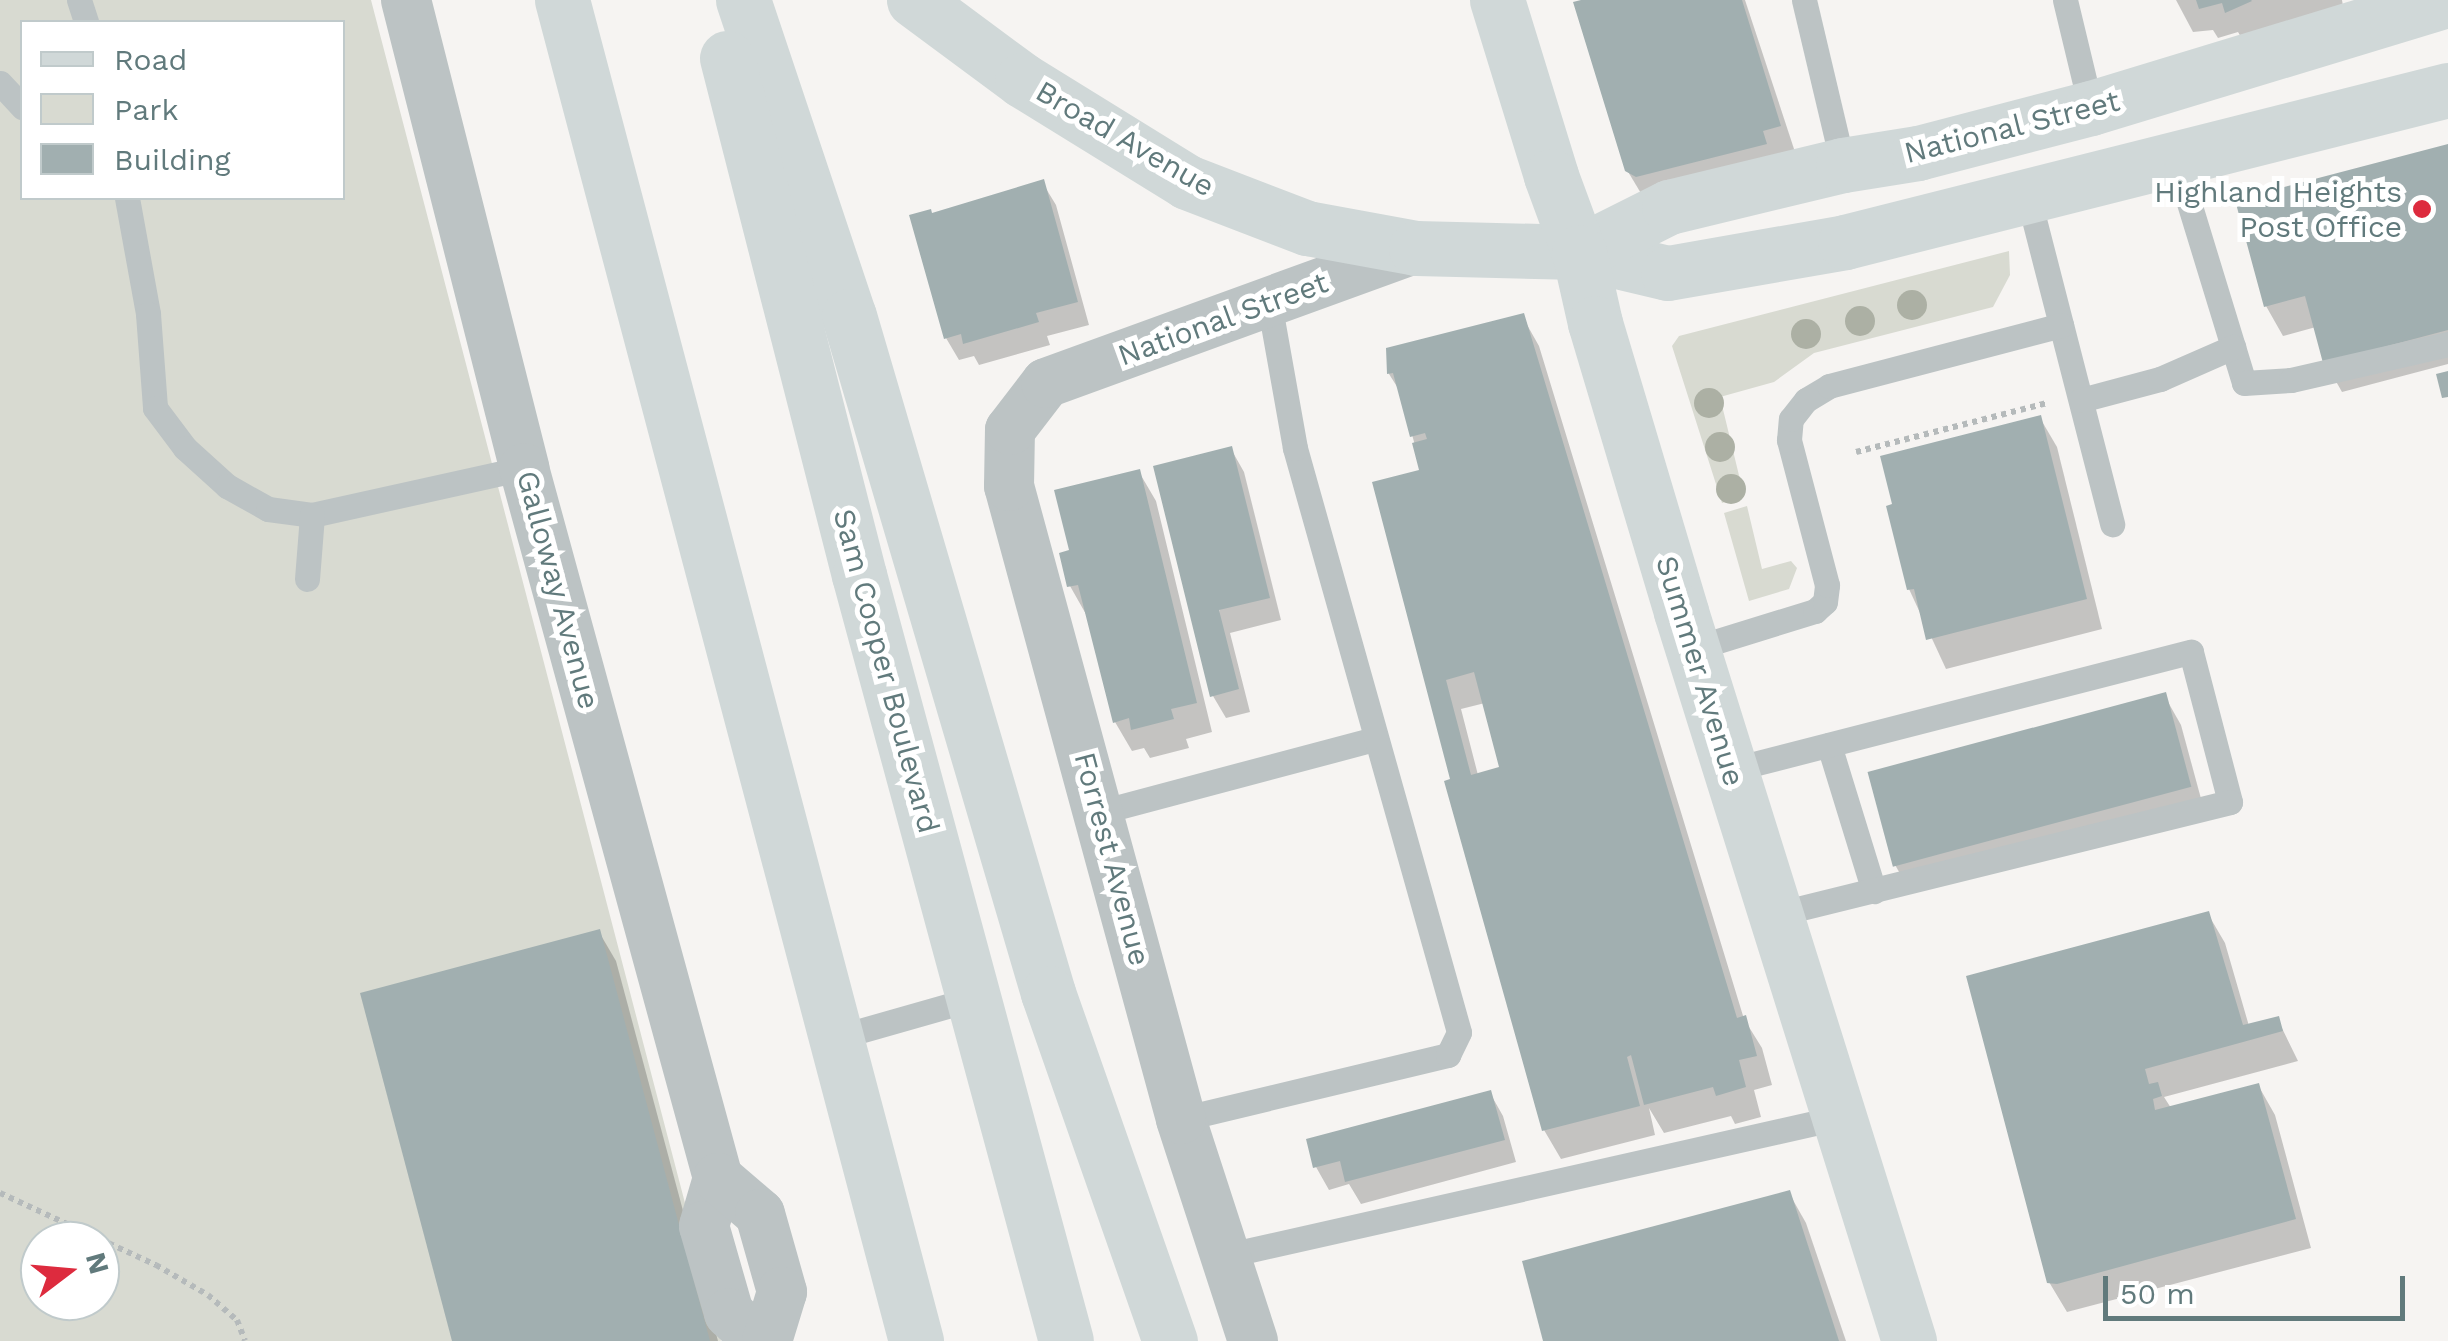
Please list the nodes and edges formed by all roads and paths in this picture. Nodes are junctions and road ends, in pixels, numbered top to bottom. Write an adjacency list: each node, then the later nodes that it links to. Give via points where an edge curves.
1 (406, 0): 28 (street, Galloway Avenue)
2 (562, 0): 40 (main road)
3 (712, 0): 39 (main road, Sam Cooper Boulevard)
4 (743, 0): 51 (main road, via 849,316 1048,994)
5 (914, 0): 18 (main road, Broad Avenue, via 1022,80 1188,182 1307,228)
6 (1498, 0): 19 (main road, Summer Avenue)
7 (1804, 0): 15 (lane)
8 (2065, 0): 13 (lane)
9 (2446, 0): 13 (main road, National Street)
10 (0, 83): 12 (lane)
11 (2448, 90): 14 (main road, National Street)
12 (20, 105)
13 (2091, 108): 15 (main road, National Street, via 1918,154)
14 (2175, 157): 16 (main road, National Street); 23 (lane)
15 (1843, 165): 19 (main road, National Street, via 1669,206)
16 (2028, 196): 19 (main road, National Street, via 1845,242 1668,272); 21 (lane)
17 (127, 200): 29 (lane, via 148,314 155,408 185,448 227,486 268,509)
18 (1416, 248): 19 (main road, National Street); 20 (street, National Street)
19 (1579, 252): 32 (main road, Summer Avenue)
20 (1269, 302): 24 (street, National Street); 33 (lane, via 1295,448)
21 (2061, 325): 25 (lane); 32 (lane, via 1829,386 1806,400 1791,420 1789,440 1827,585 1825,602)
22 (2448, 344): 23 (lane, via 2291,380 2244,383)
23 (2232, 347): 25 (lane, via 2160,379)
24 (1046, 384): 36 (street, Forrest Avenue, via 1010,430 1009,486)
25 (2081, 400): 30 (lane)
26 (2048, 402): 27 (path)
27 (1856, 452)
28 (524, 468): 29 (lane); 43 (street, Galloway Avenue)
29 (312, 515): 31 (lane)
30 (2112, 524)
31 (307, 579)
32 (1692, 649): 35 (main road, Summer Avenue)
33 (1374, 739): 36 (lane); 42 (lane, via 1459,1032 1448,1056)
34 (1828, 745): 35 (lane); 37 (lane); 37 (lane, via 2191,652 2230,802)
35 (1730, 770): 38 (main road, Summer Avenue)
36 (1100, 812): 42 (street, Forrest Avenue)
37 (1874, 890): 38 (lane)
38 (1774, 915): 41 (main road, Summer Avenue)
39 (974, 998): 40 (lane); 50 (main road, Sam Cooper Boulevard)
40 (835, 1038): 49 (main road)
41 (1837, 1118): 45 (lane); 53 (main road, Summer Avenue)
42 (1182, 1119): 45 (street, Forrest Avenue)
43 (718, 1178): 47 (street, via 704,1226 729,1313); 48 (street, via 760,1214 782,1292)
44 (0, 1192): 46 (path, via 208,1295 237,1320)
45 (1224, 1256): 52 (street, Forrest Avenue)
46 (245, 1341)
47 (758, 1341)
48 (767, 1341)
49 (916, 1341)
50 (1066, 1341)
51 (1170, 1341)
52 (1253, 1341)
53 (1909, 1341)

